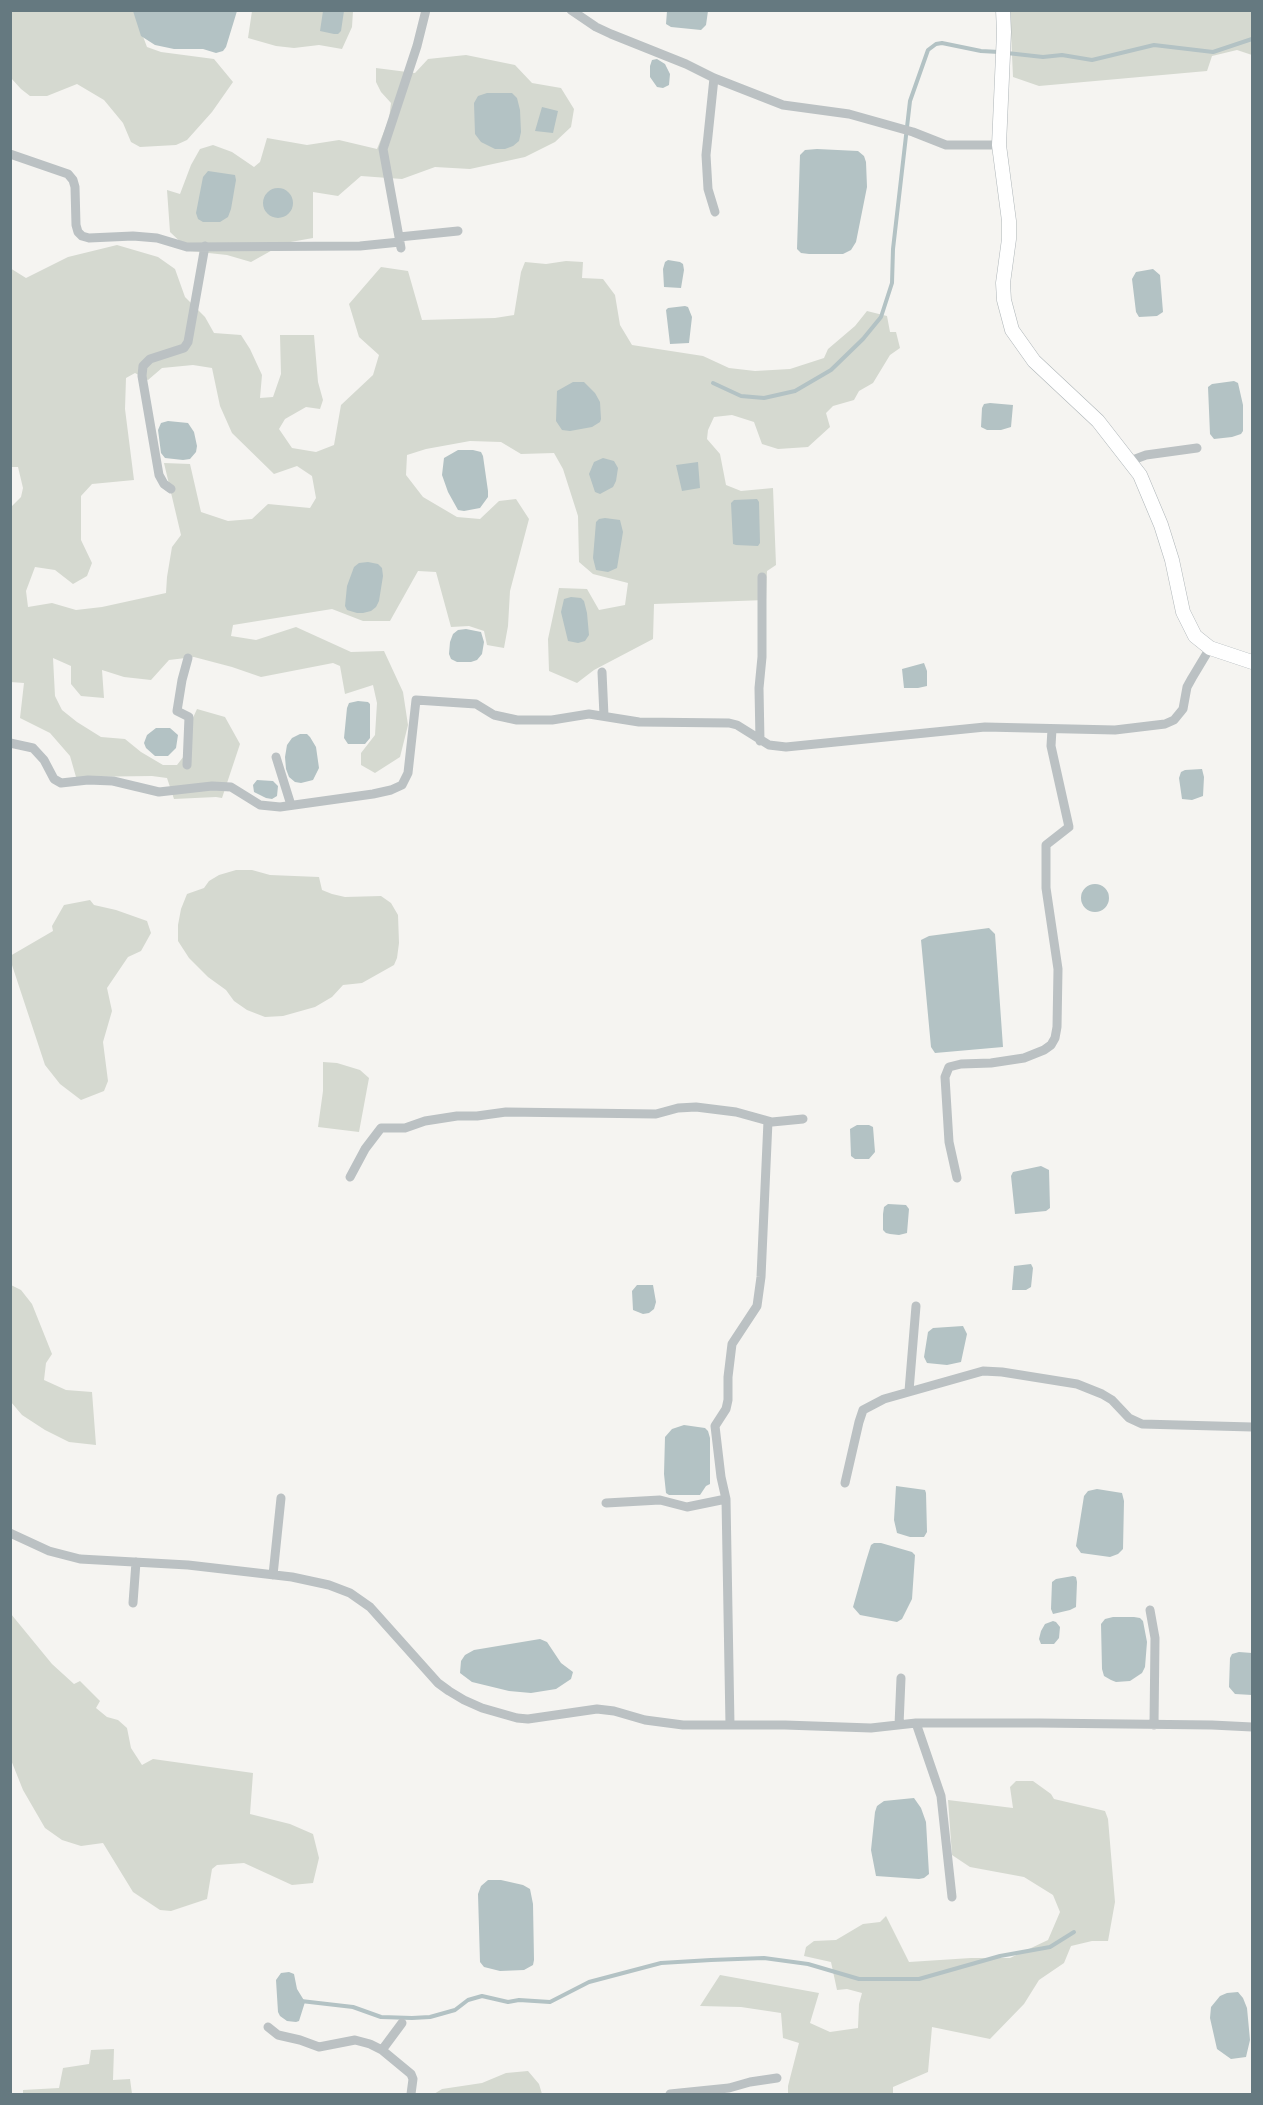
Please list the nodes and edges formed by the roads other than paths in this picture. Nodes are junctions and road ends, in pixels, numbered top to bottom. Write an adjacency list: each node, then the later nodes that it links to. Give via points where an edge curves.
1 (426, 10): 9 (street, via 383,148)
2 (571, 10): 4 (street, via 596,27)
3 (1003, 10): 5 (main road)
4 (714, 78): 5 (street, via 783,105 849,114 946,146); 7 (street, via 706,155 708,189)
5 (999, 145): 12 (main road, via 1009,221 1004,300 1012,330 1034,361 1092,414)
6 (10, 154): 10 (street, via 68,174 75,187 76,225 82,236 150,237 188,247)
7 (716, 212)
8 (458, 231): 9 (street)
9 (400, 242): 10 (street, via 360,246)
10 (205, 246): 13 (street, via 188,342 184,348 150,359 142,366 159,475)
11 (1197, 448): 12 (street)
12 (1130, 461): 15 (main road, via 1161,525 1189,627)
13 (171, 489)
14 (762, 577): 21 (street)
15 (1210, 648): 17 (main road); 20 (street, via 1187,687 1183,709 1174,720 1115,730)
16 (188, 658): 24 (street, via 177,711 189,717)
17 (1252, 662)
18 (602, 672): 19 (street)
19 (604, 716): 21 (street, via 639,722 729,723); 25 (street, via 517,720 494,715 476,704 416,700 408,773 402,785 373,794)
20 (1052, 729): 21 (street, via 984,728 786,747); 29 (street, via 1051,746 1069,827 1046,845 1046,888 1058,969 1055,1038 1044,1050 1024,1058 949,1067 945,1077)
21 (760, 741)
22 (10, 743): 25 (street, via 33,748 61,783 113,781 159,792 231,787 260,805)
23 (276, 757): 25 (street)
24 (187, 765)
25 (291, 805)
26 (803, 1119): 27 (street)
27 (768, 1121): 28 (street, via 696,1107 656,1114 506,1112 457,1116 405,1128 381,1128); 35 (street, via 757,1306 732,1344 728,1400 715,1426)
28 (350, 1177)
29 (957, 1178)
30 (916, 1306): 31 (street)
31 (909, 1391): 32 (street, via 983,1371 1002,1372 1077,1384 1112,1400 1129,1418 1142,1424); 33 (street, via 863,1410)
32 (1252, 1427)
33 (845, 1483)
34 (281, 1498): 39 (street)
35 (726, 1499): 36 (street, via 687,1507 660,1500); 44 (street)
36 (606, 1503)
37 (10, 1533): 38 (street, via 62,1556)
38 (136, 1562): 39 (street); 40 (street)
39 (273, 1575): 44 (street, via 350,1593 370,1607 438,1683 464,1700 505,1716 528,1719 597,1709 665,1724)
40 (133, 1603)
41 (1150, 1610): 46 (street, via 1155,1638)
42 (901, 1678): 45 (street)
43 (916, 1723): 45 (street); 46 (street); 48 (street, via 941,1796)
44 (730, 1725): 45 (street)
45 (899, 1725)
46 (1154, 1725): 47 (street)
47 (1252, 1727)
48 (952, 1897)
49 (402, 2023): 51 (street)
50 (268, 2028): 51 (street, via 278,2035 319,2047 355,2040)
51 (382, 2050): 53 (street, via 411,2074)
52 (777, 2078): 54 (street)
53 (411, 2094)
54 (670, 2094)

